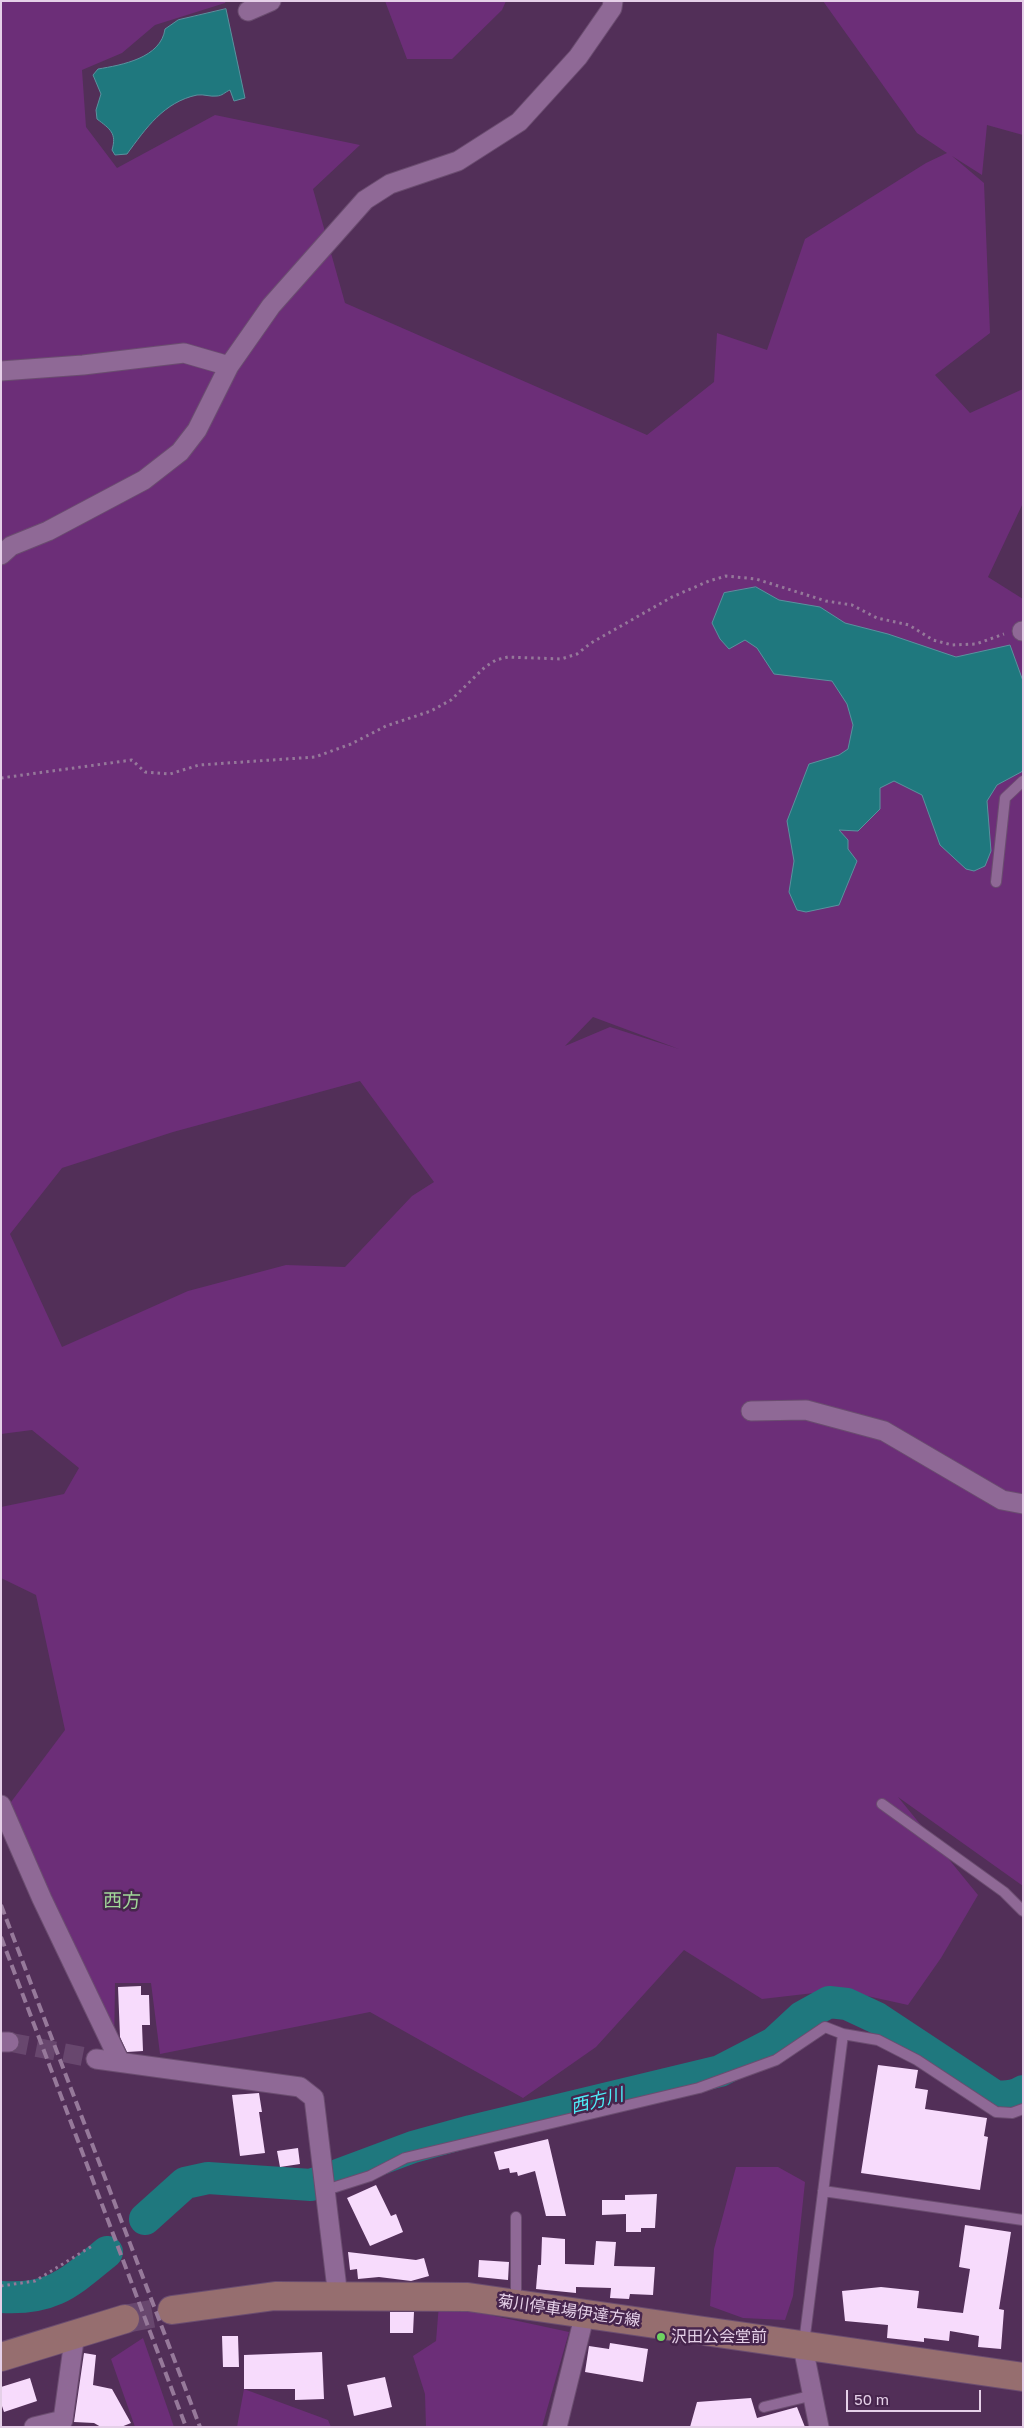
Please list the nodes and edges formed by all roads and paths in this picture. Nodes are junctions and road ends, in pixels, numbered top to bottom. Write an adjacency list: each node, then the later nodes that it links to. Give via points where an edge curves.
1 (271, 1): 3 (street)
2 (613, 1): 4 (street, via 612,8 578,56 519,122 458,160 390,184 365,200 271,306)
3 (248, 11)
4 (229, 366): 5 (street, via 184,353); 6 (street, via 197,430 180,452 144,480 48,531 11,546)
5 (1, 371)
6 (1, 555)
7 (1022, 631): 8 (path, via 998,635 976,644 952,645 934,640 909,625 877,618 852,605 826,601 756,579 726,576 672,597 577,654 561,659 508,657 496,660 450,700 431,711 386,726 315,757 199,765 170,774 145,772 132,760)
8 (1, 778)
9 (1023, 781): 10 (lane, via 1005,798)
10 (996, 882)
11 (751, 1411): 12 (street, via 806,1410 884,1431 1002,1500)
12 (1023, 1504)
13 (882, 1804): 15 (lane, via 1004,1892)
14 (1, 1805): 18 (street, via 42,1900)
15 (1023, 1911)
16 (843, 2034): 19 (lane, via 878,2040 917,2060 996,2112 1012,2113); 20 (lane, via 825,2027 776,2060 699,2088 405,2158 370,2176); 21 (lane)
17 (96, 2059): 18 (street)
18 (120, 2062): 20 (street, via 300,2086 314,2098)
19 (1023, 2109)
20 (326, 2190): 26 (street)
21 (823, 2191): 23 (lane); 32 (lane)
22 (516, 2217): 27 (lane)
23 (1023, 2220)
24 (92, 2246): 25 (path, via 35,2281)
25 (1, 2286)
26 (338, 2297): 27 (main road, 菊川停車場伊達方線, via 468,2297); 28 (main road, 菊川停車場伊達方線, via 275,2296)
27 (516, 2304): 29 (main road, 菊川停車場伊達方線)
28 (172, 2310)
29 (585, 2313): 32 (main road, 菊川停車場伊達方線); 38 (street)
30 (125, 2319): 31 (main road)
31 (75, 2334): 33 (main road); 37 (street, via 63,2420)
32 (803, 2347): 34 (main road, 菊川停車場伊達方線); 35 (street)
33 (1, 2357)
34 (1023, 2377)
35 (814, 2394): 36 (lane); 39 (street)
36 (764, 2407)
37 (34, 2427)
38 (557, 2427)
39 (819, 2427)

